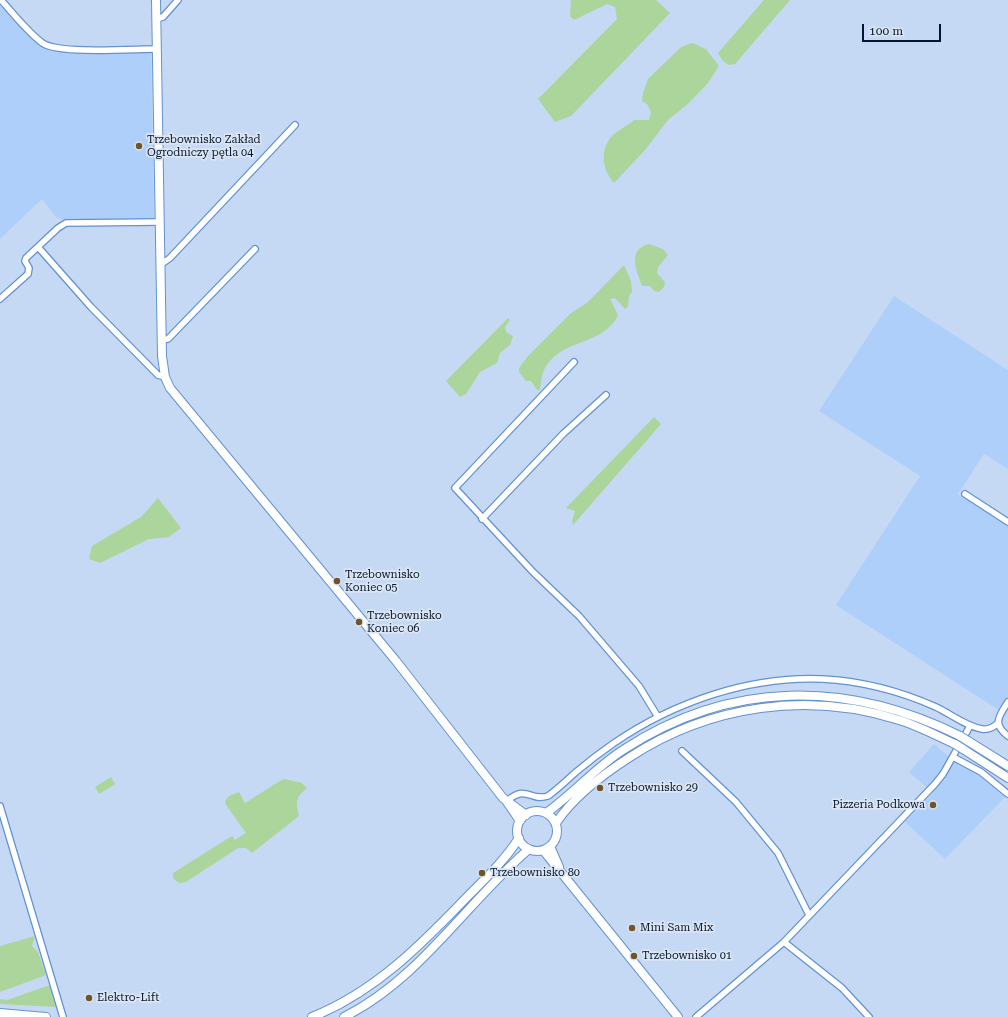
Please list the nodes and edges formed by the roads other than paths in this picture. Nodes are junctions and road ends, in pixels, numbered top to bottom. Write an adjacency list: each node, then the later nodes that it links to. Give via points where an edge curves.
1 (1, 0): 5 (street, via 40,41 54,47)
2 (156, 0): 4 (main road)
3 (178, 0): 4 (street, via 163,17)
4 (156, 19): 5 (main road)
5 (157, 49): 7 (main road)
6 (295, 125): 10 (street, via 170,258)
7 (160, 222): 8 (street, via 66,224); 10 (main road)
8 (38, 247): 11 (street, via 26,258 25,261 30,268 28,274); 14 (street, via 91,307 158,375)
9 (255, 249): 12 (street, via 168,339)
10 (160, 265): 12 (main road)
11 (0, 299)
12 (161, 340): 14 (main road)
13 (574, 362): 17 (street, via 455,488)
14 (165, 377): 29 (main road, via 181,404 318,566)
15 (606, 395): 17 (street, via 563,434)
16 (965, 494): 18 (street)
17 (482, 519): 20 (street, via 579,616 639,686)
18 (1008, 522)
19 (1008, 702): 21 (street)
20 (658, 717): 22 (street, via 696,701 741,687 793,679 822,679 878,686 907,695 952,714); 29 (street, via 615,742 548,796 520,793)
21 (998, 723): 22 (street, via 984,730); 23 (street, via 1000,729)
22 (970, 726): 25 (street)
23 (1008, 736)
24 (682, 751): 38 (street, via 736,802 778,853)
25 (953, 757): 28 (street, via 981,772); 38 (street, via 936,784)
26 (1008, 766): 31 (main road, bridge, via 960,736 907,713 844,698 778,696 734,702 686,717 639,740 591,774)
27 (1008, 778): 34 (main road, bridge, via 955,744 900,720 851,709 802,705 777,706 742,710 705,720 648,746 599,779)
28 (1008, 794)
29 (507, 801): 32 (main road); 33 (main road)
30 (0, 806): 44 (street)
31 (546, 813): 32 (main road, via 536,811); 34 (main road)
32 (526, 814): 33 (main road)
33 (520, 821): 35 (main road)
34 (556, 823): 36 (main road, via 556,836)
35 (519, 838): 37 (main road); 40 (main road, via 506,856 431,935)
36 (546, 848): 37 (main road); 47 (main road, via 559,868)
37 (529, 849): 41 (main road, via 431,950)
38 (809, 915): 39 (street)
39 (784, 942): 48 (street); 49 (street, via 842,988)
40 (375, 983): 41 (main road, via 382,983); 45 (main road, via 340,1005)
41 (383, 993): 46 (main road)
42 (0, 1013): 43 (main road)
43 (46, 1017)
44 (63, 1017)
45 (312, 1017)
46 (344, 1017)
47 (678, 1017)
48 (696, 1017)
49 (869, 1017)

